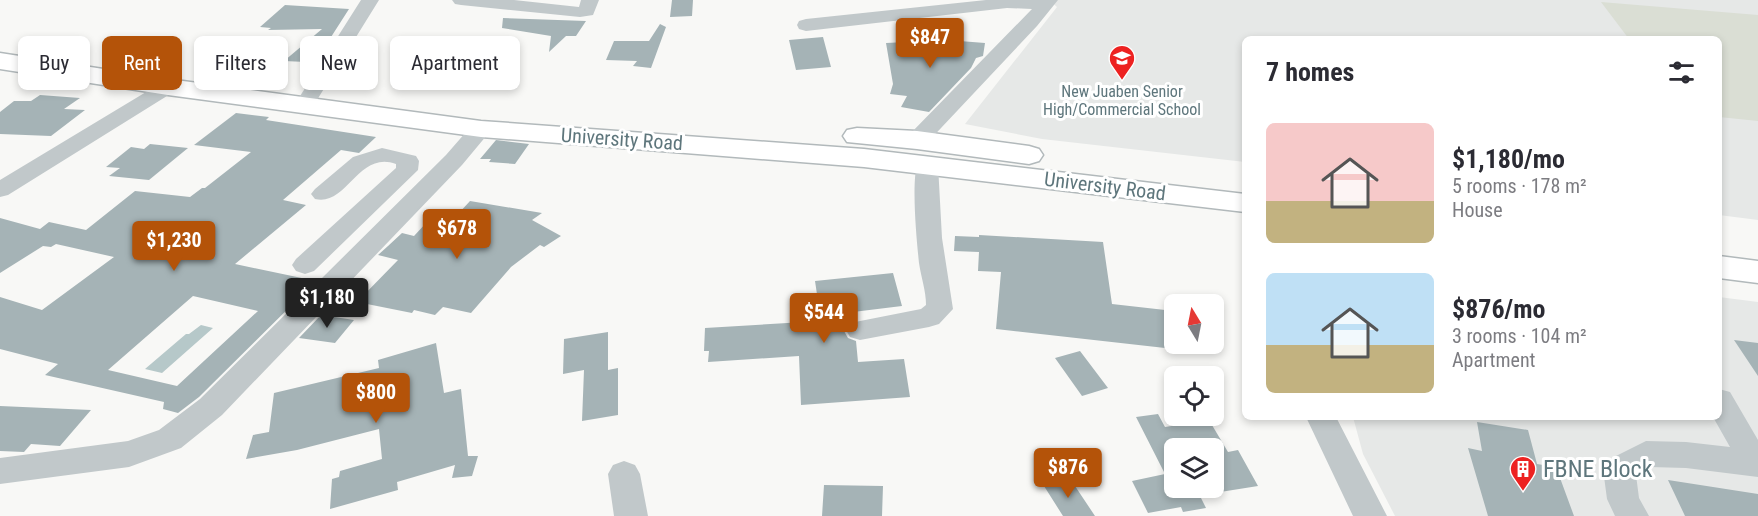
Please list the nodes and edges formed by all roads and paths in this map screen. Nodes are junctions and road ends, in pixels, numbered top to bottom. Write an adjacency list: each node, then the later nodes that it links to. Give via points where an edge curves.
1 (370, 0): 13 (street)
2 (462, 0): 3 (street, via 580,12 587,11)
3 (590, 0)
4 (1005, 2): 5 (street); 6 (street)
5 (1046, 2): 15 (street)
6 (806, 25)
7 (0, 43): 12 (highway, University Road)
8 (0, 61): 9 (highway, University Road)
9 (102, 77)
10 (182, 88): 12 (highway, University Road)
11 (163, 90): 18 (street)
12 (269, 91): 13 (highway, University Road)
13 (309, 97): 14 (highway, University Road); 15 (highway, University Road, via 602,119)
14 (481, 129): 15 (highway, University Road, via 864,158); 19 (street)
15 (922, 153): 20 (highway, University Road); 23 (highway, University Road); 29 (street, via 939,309 929,317)
16 (407, 170): 19 (street); 22 (street, via 408,161 372,155); 26 (street)
17 (0, 172): 18 (street)
18 (26, 174): 21 (street)
19 (439, 174): 33 (street, via 211,407 170,439 129,454)
20 (1242, 183)
21 (0, 190)
22 (323, 194)
23 (1242, 203)
24 (1722, 244): 25 (highway)
25 (1758, 249)
26 (305, 265)
27 (1722, 267): 28 (highway)
28 (1758, 272)
29 (860, 330)
30 (1722, 405): 32 (street)
31 (1323, 420): 36 (street)
32 (1756, 463): 37 (street, via 1646,454 1618,469 1623,499)
33 (0, 471)
34 (624, 474): 35 (street)
35 (631, 516)
36 (1370, 516)
37 (1632, 516)

